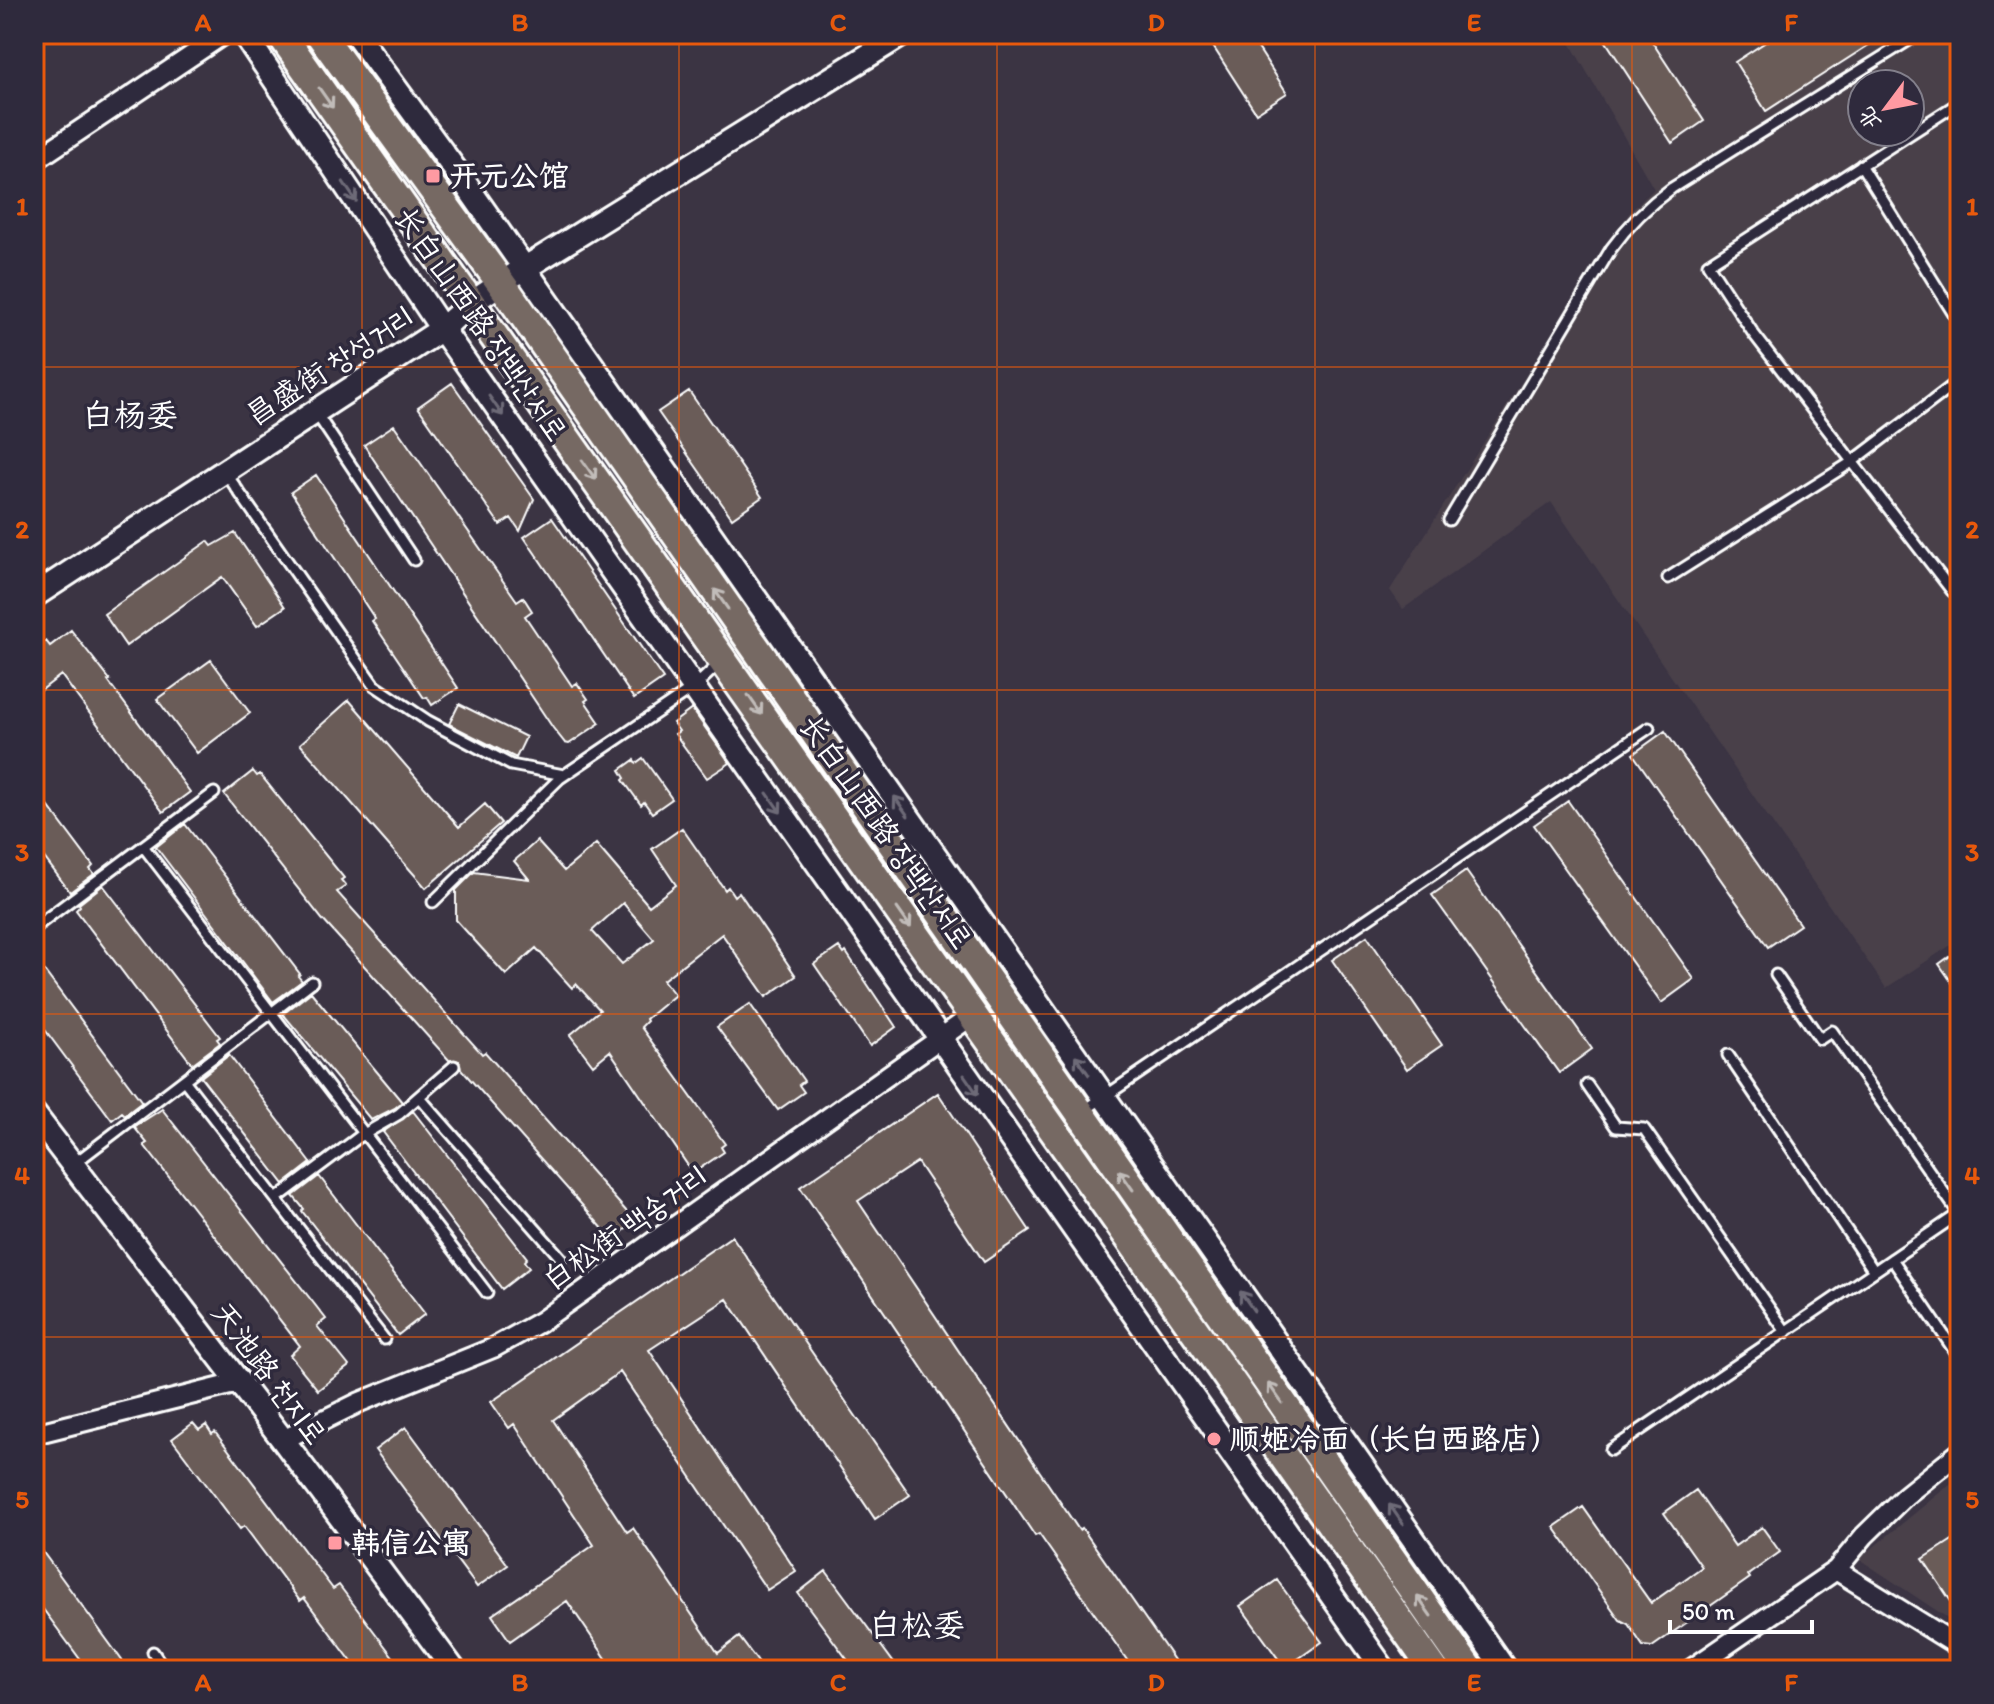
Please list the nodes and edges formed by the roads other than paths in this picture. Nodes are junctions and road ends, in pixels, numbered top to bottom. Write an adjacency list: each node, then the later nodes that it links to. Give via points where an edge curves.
1 (224, 34): 9 (street)
2 (244, 34): 14 (street, 长白山西路 장백산서로, one-way to 14)
3 (281, 34): 12 (main road, 长白山西路 장백산서로, one-way to 12)
4 (320, 34): 11 (main road, 长白山西路 장백산서로)
5 (356, 34): 11 (street, 长白山西路 장백산서로)
6 (903, 34): 11 (street, 昌盛街 창성거리)
7 (1919, 34): 19 (lane, via 1672,188 1628,225)
8 (1960, 102): 10 (lane)
9 (34, 161)
10 (1861, 165): 13 (lane); 17 (lane, via 1708,264 1753,333)
11 (512, 276): 12 (street, 昌盛街 창성거리); 42 (street, 长白山西路 장백산서로, one-way to 11); 44 (main road, 长白山西路 장백산서로, one-way to 11)
12 (470, 304): 14 (street, 昌盛街 창성거리); 24 (main road, 长白山西路 장백산서로, one-way to 24)
13 (1960, 324)
14 (442, 329): 16 (street, 昌盛街 창성거리); 25 (street, 长白山西路 장백산서로, one-way to 25)
15 (1960, 380): 17 (lane)
16 (315, 411): 18 (street, 昌盛街 창성거리); 20 (lane)
17 (1852, 462): 21 (lane); 22 (lane)
18 (224, 470): 23 (street, 昌盛街 창성거리); 27 (lane, via 374,685 511,765)
19 (1449, 520)
20 (414, 560)
21 (1668, 578)
22 (1952, 591)
23 (34, 596)
24 (723, 659): 25 (lane); 35 (main road, 长白山西路 장백산서로, one-way to 35)
25 (693, 688): 27 (lane); 36 (street, 长白山西路 장백산서로, one-way to 36)
26 (1649, 728): 42 (lane)
27 (564, 775): 30 (lane)
28 (214, 793): 29 (lane)
29 (143, 846): 31 (lane); 34 (lane)
30 (433, 902)
31 (34, 928)
32 (1776, 975): 48 (lane, via 1820,1039 1832,1031)
33 (312, 982): 34 (lane)
34 (272, 1013): 39 (lane); 45 (lane)
35 (973, 1015): 36 (street, 白松街 백송거리); 68 (main road, 长白山西路 장백산서로)
36 (939, 1040): 59 (street, 白松街 백송거리, via 540,1322 493,1348); 67 (street, 长白山西路 장백산서로, one-way to 67)
37 (1728, 1055): 52 (lane)
38 (454, 1066): 41 (lane)
39 (184, 1080): 46 (lane); 47 (lane)
40 (1587, 1085): 54 (lane, via 1616,1127 1644,1129)
41 (419, 1097): 45 (lane); 50 (lane)
42 (1104, 1097): 44 (lane); 70 (street, 长白山西路 장백산서로, one-way to 42)
43 (34, 1114): 46 (street, 天池路 천지로)
44 (1079, 1114): 69 (main road, 长白山西路 장백산서로, one-way to 44)
45 (365, 1133): 47 (lane); 53 (lane)
46 (72, 1166): 57 (street, 天池路 천지로)
47 (276, 1199): 55 (lane)
48 (1957, 1215): 49 (lane); 51 (lane)
49 (1960, 1231)
50 (561, 1258)
51 (1892, 1259): 52 (lane); 56 (lane)
52 (1874, 1271): 54 (lane)
53 (487, 1293)
54 (1786, 1332): 60 (lane)
55 (384, 1339)
56 (1960, 1359)
57 (238, 1383): 58 (street); 59 (street, 天池路 천지로)
58 (34, 1434)
59 (283, 1440): 66 (street, 天池路 천지로)
60 (1611, 1450)
61 (1960, 1452): 62 (street, via 1905,1496)
62 (1836, 1570): 63 (street); 71 (street)
63 (1960, 1647)
64 (153, 1652): 65 (lane)
65 (165, 1670)
66 (454, 1670)
67 (1384, 1670)
68 (1434, 1670)
69 (1469, 1670)
70 (1505, 1670)
71 (1690, 1670)

